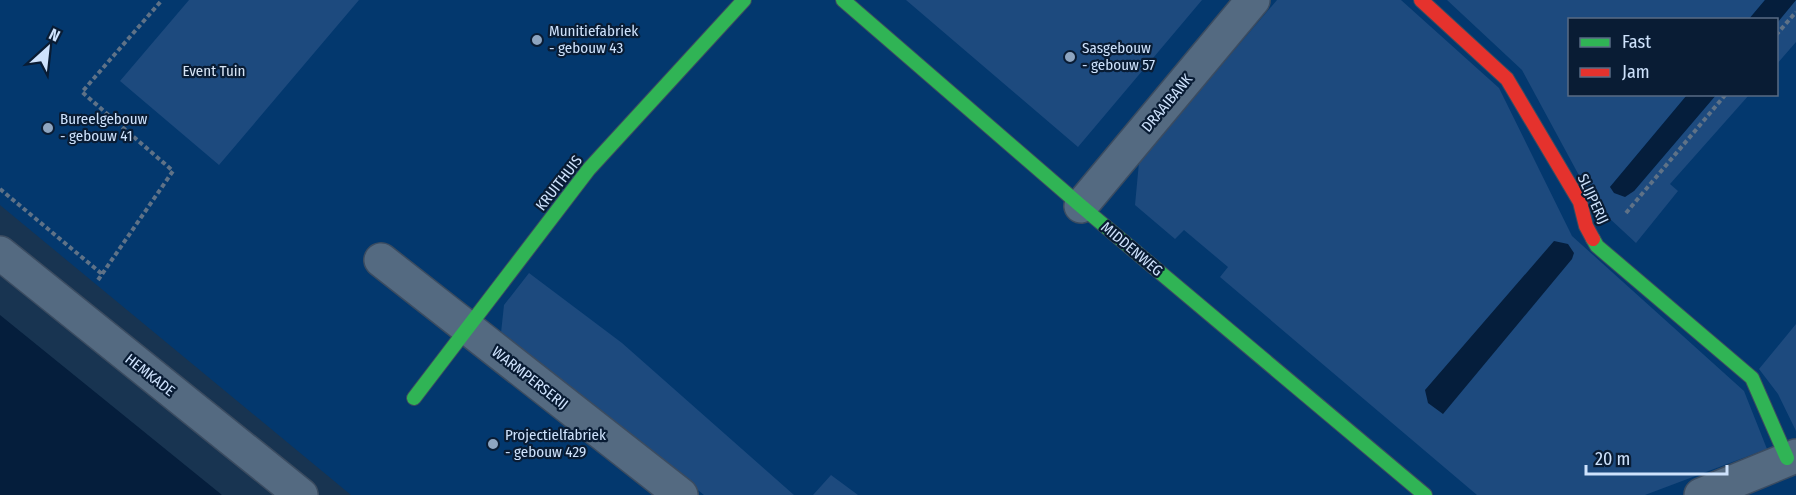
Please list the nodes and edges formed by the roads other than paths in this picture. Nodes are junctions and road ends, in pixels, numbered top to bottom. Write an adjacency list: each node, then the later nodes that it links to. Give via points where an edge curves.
1 (744, 0): 8 (street, KRUITHUIS, via 589,169)
2 (843, 0): 5 (street, MIDDENWEG)
3 (1253, 0): 5 (street, DRAAIBANK)
4 (1421, 0): 10 (street, SLIJPERIJ, via 1508,79 1580,202 1586,226 1597,246 1752,378)
5 (1081, 206): 13 (street, MIDDENWEG)
6 (0, 253): 11 (street, HEMKADE)
7 (381, 260): 8 (street, WARMPERSERIJ)
8 (467, 329): 9 (street, KRUITHUIS); 12 (street, WARMPERSERIJ)
9 (414, 398)
10 (1792, 457): 14 (street)
11 (301, 495)
12 (681, 495)
13 (1425, 495)
14 (1701, 495)

